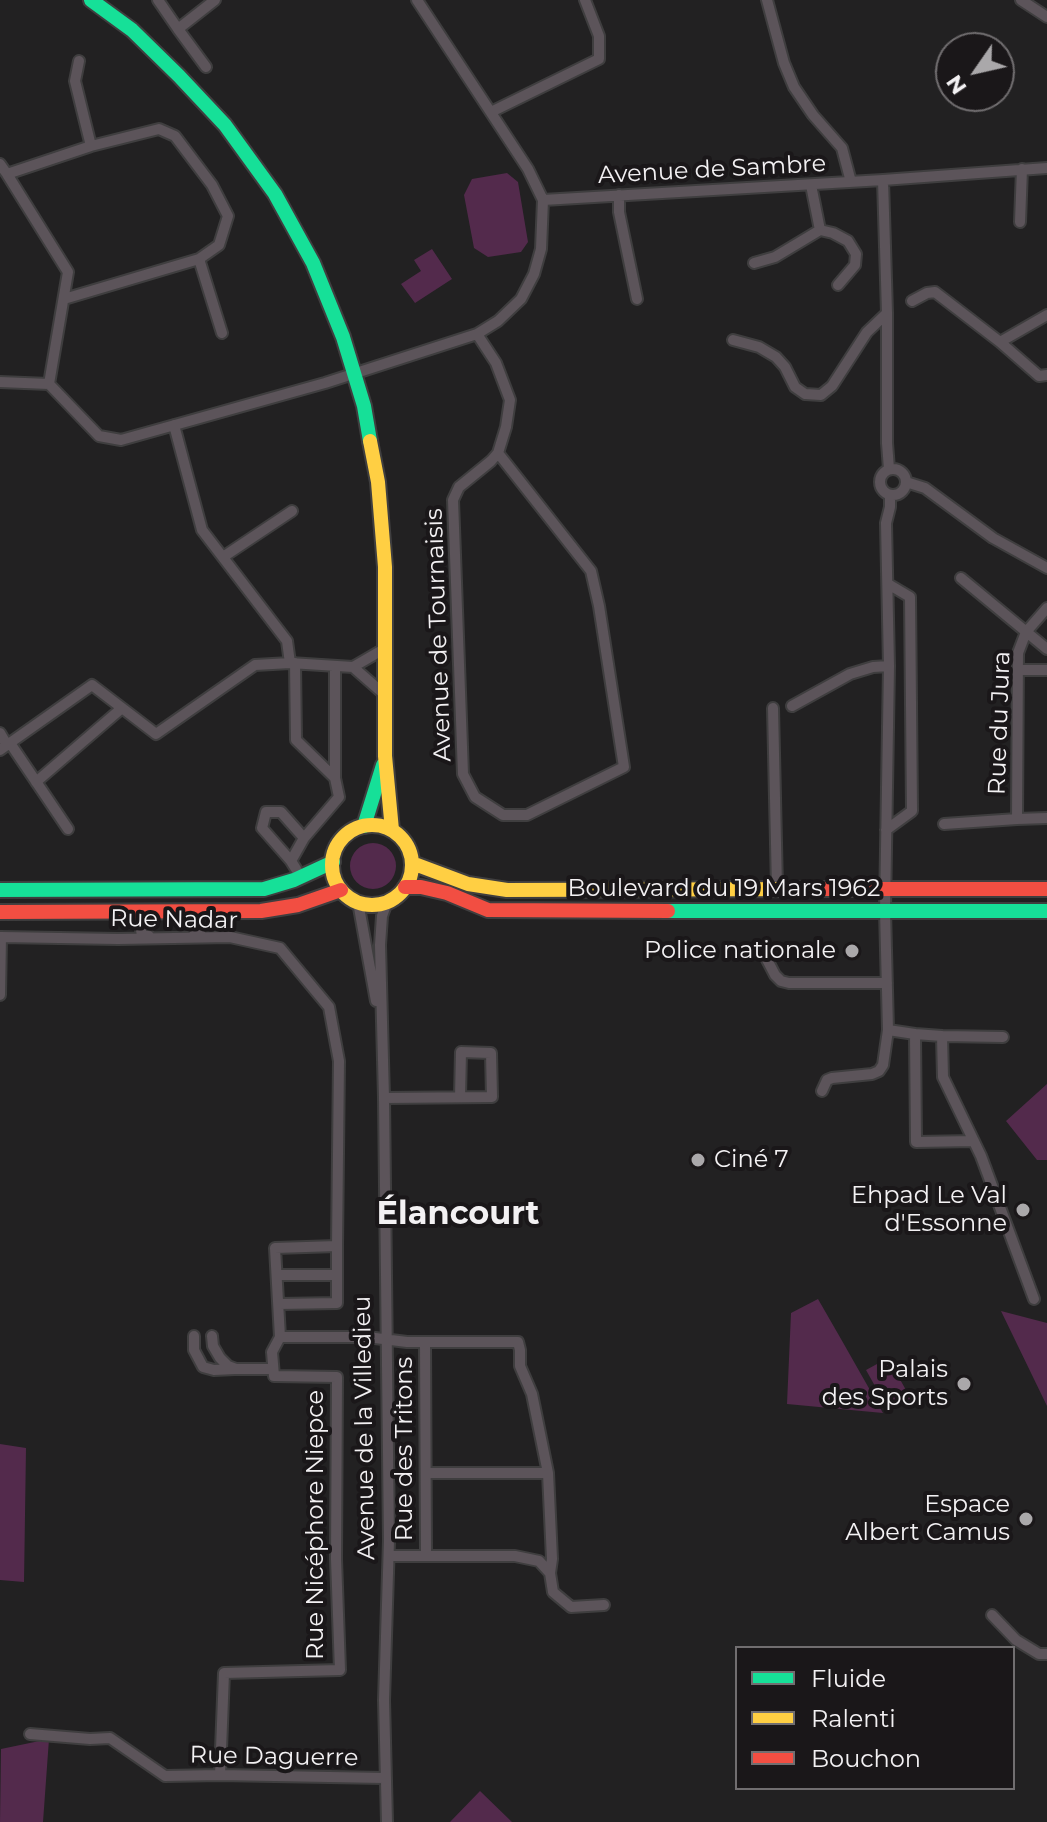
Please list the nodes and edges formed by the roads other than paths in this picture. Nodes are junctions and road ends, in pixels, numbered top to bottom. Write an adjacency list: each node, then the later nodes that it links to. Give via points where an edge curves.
1 (91, 0): 37 (street, via 179,76 225,125 275,194 313,263)
2 (158, 0): 9 (street)
3 (215, 0): 9 (street)
4 (417, 0): 12 (street)
5 (585, 0): 12 (street, via 599,36 599,59)
6 (767, 0): 19 (street, via 794,87 842,148)
7 (1021, 0): 8 (street)
8 (1047, 17)
9 (178, 29): 11 (street)
10 (79, 61): 13 (street, via 75,81)
11 (206, 67)
12 (491, 112): 22 (street)
13 (91, 146): 17 (street); 25 (street, via 159,129 175,136 228,216 219,245)
14 (0, 164): 17 (street)
15 (1047, 168): 16 (street, Avenue de Sambre)
16 (1022, 169): 18 (street, Avenue de Sambre); 23 (street)
17 (7, 174): 28 (street, via 68,272)
18 (883, 180): 19 (street, Avenue de Sambre); 31 (street)
19 (851, 182): 20 (street, Avenue de Sambre)
20 (811, 185): 21 (street, Avenue de Sambre); 24 (street)
21 (619, 195): 22 (street, Avenue de Sambre); 29 (street)
22 (543, 200): 34 (street, via 534,274 521,299)
23 (1020, 222)
24 (820, 230): 26 (street, via 775,257); 27 (street, via 848,241 856,254 855,265)
25 (199, 259): 28 (street); 33 (street)
26 (754, 263)
27 (838, 285)
28 (64, 299): 40 (street)
29 (637, 299)
30 (912, 301): 36 (street, via 935,292)
31 (887, 313): 35 (street, via 821,395 795,387 776,357); 43 (street)
32 (1047, 315): 36 (street)
33 (222, 333)
34 (477, 334): 37 (street); 42 (street, via 496,363 510,400)
35 (733, 340)
36 (1000, 342): 38 (street, via 1039,376)
37 (355, 373): 41 (street); 53 (street, via 378,482)
38 (1047, 375)
39 (0, 382): 40 (street)
40 (49, 384): 41 (street, via 99,436 121,440)
41 (174, 425): 47 (street, via 202,530)
42 (498, 453): 42 (street, Avenue de Tournaisis, via 459,487 453,500 463,774 475,797 493,809 503,815 527,815 624,767 591,571)
43 (889, 469): 44 (street, via 901,471); 45 (street, via 880,482)
44 (906, 482): 45 (street, via 904,490); 48 (street, via 925,488 993,538)
45 (890, 495): 50 (street)
46 (292, 511): 47 (street)
47 (223, 557): 55 (street, via 287,641)
48 (1047, 568)
49 (961, 578): 52 (street)
50 (888, 584): 57 (street); 76 (street, via 910,597 912,811)
51 (1047, 608): 52 (street, Rue du Jura)
52 (1026, 632): 54 (street); 59 (street, Rue du Jura)
53 (384, 649): 58 (street); 61 (street)
54 (1047, 649)
55 (292, 663): 56 (street); 63 (street, via 255,665 156,734); 68 (street, via 296,740)
56 (335, 666): 58 (street); 68 (street)
57 (889, 666): 62 (street, via 850,674); 76 (street)
58 (353, 667): 61 (street)
59 (1018, 670): 60 (street); 71 (street, Rue du Jura)
60 (1047, 670)
61 (385, 695): 67 (street)
62 (792, 706)
63 (122, 708): 66 (street, via 92,685); 69 (street)
64 (773, 708): 83 (street)
65 (0, 733): 66 (street)
66 (6, 746): 69 (street)
67 (385, 756): 73 (street); 75 (street)
68 (335, 778): 77 (street, via 339,797)
69 (36, 782): 74 (street)
70 (1047, 818): 71 (street, Rue du Jura)
71 (1017, 819): 72 (street)
72 (944, 824)
73 (364, 826): 75 (street); 79 (street, via 346,835)
74 (68, 829)
75 (392, 830): 80 (street, via 406,844)
76 (886, 830): 87 (street)
77 (304, 838): 78 (street); 78 (street, via 281,812 266,812 262,828)
78 (291, 861): 81 (street)
79 (333, 862): 81 (street); 86 (street)
80 (412, 863): 82 (street); 83 (street, Boulevard du 19 Mars 1962, via 468,884 507,890)
81 (301, 877): 85 (street, via 264,889)
82 (405, 887): 89 (street); 90 (street, Boulevard du 19 Mars 1962, via 447,893 488,910)
83 (777, 888): 87 (street, Boulevard du 19 Mars 1962)
84 (1047, 889): 87 (street, Boulevard du 19 Mars 1962)
85 (0, 890)
86 (341, 890): 88 (street); 92 (street, via 261,911)
87 (886, 890): 90 (street)
88 (358, 902): 89 (street); 99 (street, Avenue de la Villedieu)
89 (387, 902): 99 (street, Avenue de la Villedieu, via 381,929)
90 (885, 910): 93 (street, Boulevard du 19 Mars 1962); 96 (street)
91 (138, 911): 92 (street); 92 (street, via 142,936 201,935); 94 (street)
92 (182, 911)
93 (1047, 911)
94 (0, 912)
95 (761, 948): 96 (street, via 781,981)
96 (887, 983): 98 (street)
97 (0, 995): 107 (street, Rue Nadar, via 1,937 230,937 280,948 329,1007 339,1061)
98 (888, 1030): 100 (street); 103 (street, via 879,1071 832,1078)
99 (382, 1034): 105 (street, Avenue de la Villedieu)
100 (915, 1034): 101 (street); 106 (street, via 916,1142)
101 (942, 1036): 102 (street); 106 (street, via 943,1077)
102 (1003, 1037)
103 (822, 1091)
104 (460, 1097): 104 (street, via 461,1052 491,1053 492,1097); 105 (street)
105 (384, 1098): 115 (street, Avenue de la Villedieu)
106 (974, 1141): 110 (street)
107 (337, 1246): 108 (street, via 275,1248); 109 (street, Rue Nadar)
108 (277, 1275): 109 (street); 111 (street, Rue Nicéphore Niepce)
109 (337, 1275): 111 (street, via 337,1303)
110 (1034, 1299)
111 (279, 1304): 114 (street, Rue Nicéphore Niepce)
112 (194, 1336): 117 (street, via 203,1367)
113 (212, 1336): 117 (street, via 220,1358)
114 (280, 1337): 115 (street); 118 (street, Rue Nicéphore Niepce, via 272,1352)
115 (386, 1340): 116 (street); 122 (street, Avenue de la Villedieu)
116 (425, 1342): 119 (street, Rue des Tritons); 120 (street, via 518,1342)
117 (236, 1369): 118 (street)
118 (273, 1369): 128 (street, Rue Nicéphore Niepce, via 274,1376 337,1377 340,1670 224,1673)
119 (426, 1473): 120 (street); 121 (street, Rue des Tritons)
120 (548, 1473): 123 (street)
121 (426, 1555): 122 (street); 123 (street, via 515,1556 539,1561)
122 (389, 1556): 129 (street, Avenue de la Villedieu)
123 (550, 1573): 124 (street, via 553,1592 571,1607)
124 (604, 1605)
125 (992, 1615): 126 (street, via 1016,1640)
126 (1047, 1654)
127 (30, 1734): 128 (street, Rue Daguerre, via 110,1738 165,1776)
128 (220, 1775): 129 (street, Rue Daguerre)
129 (384, 1778): 130 (street, Avenue de la Villedieu)
130 (387, 1822)

